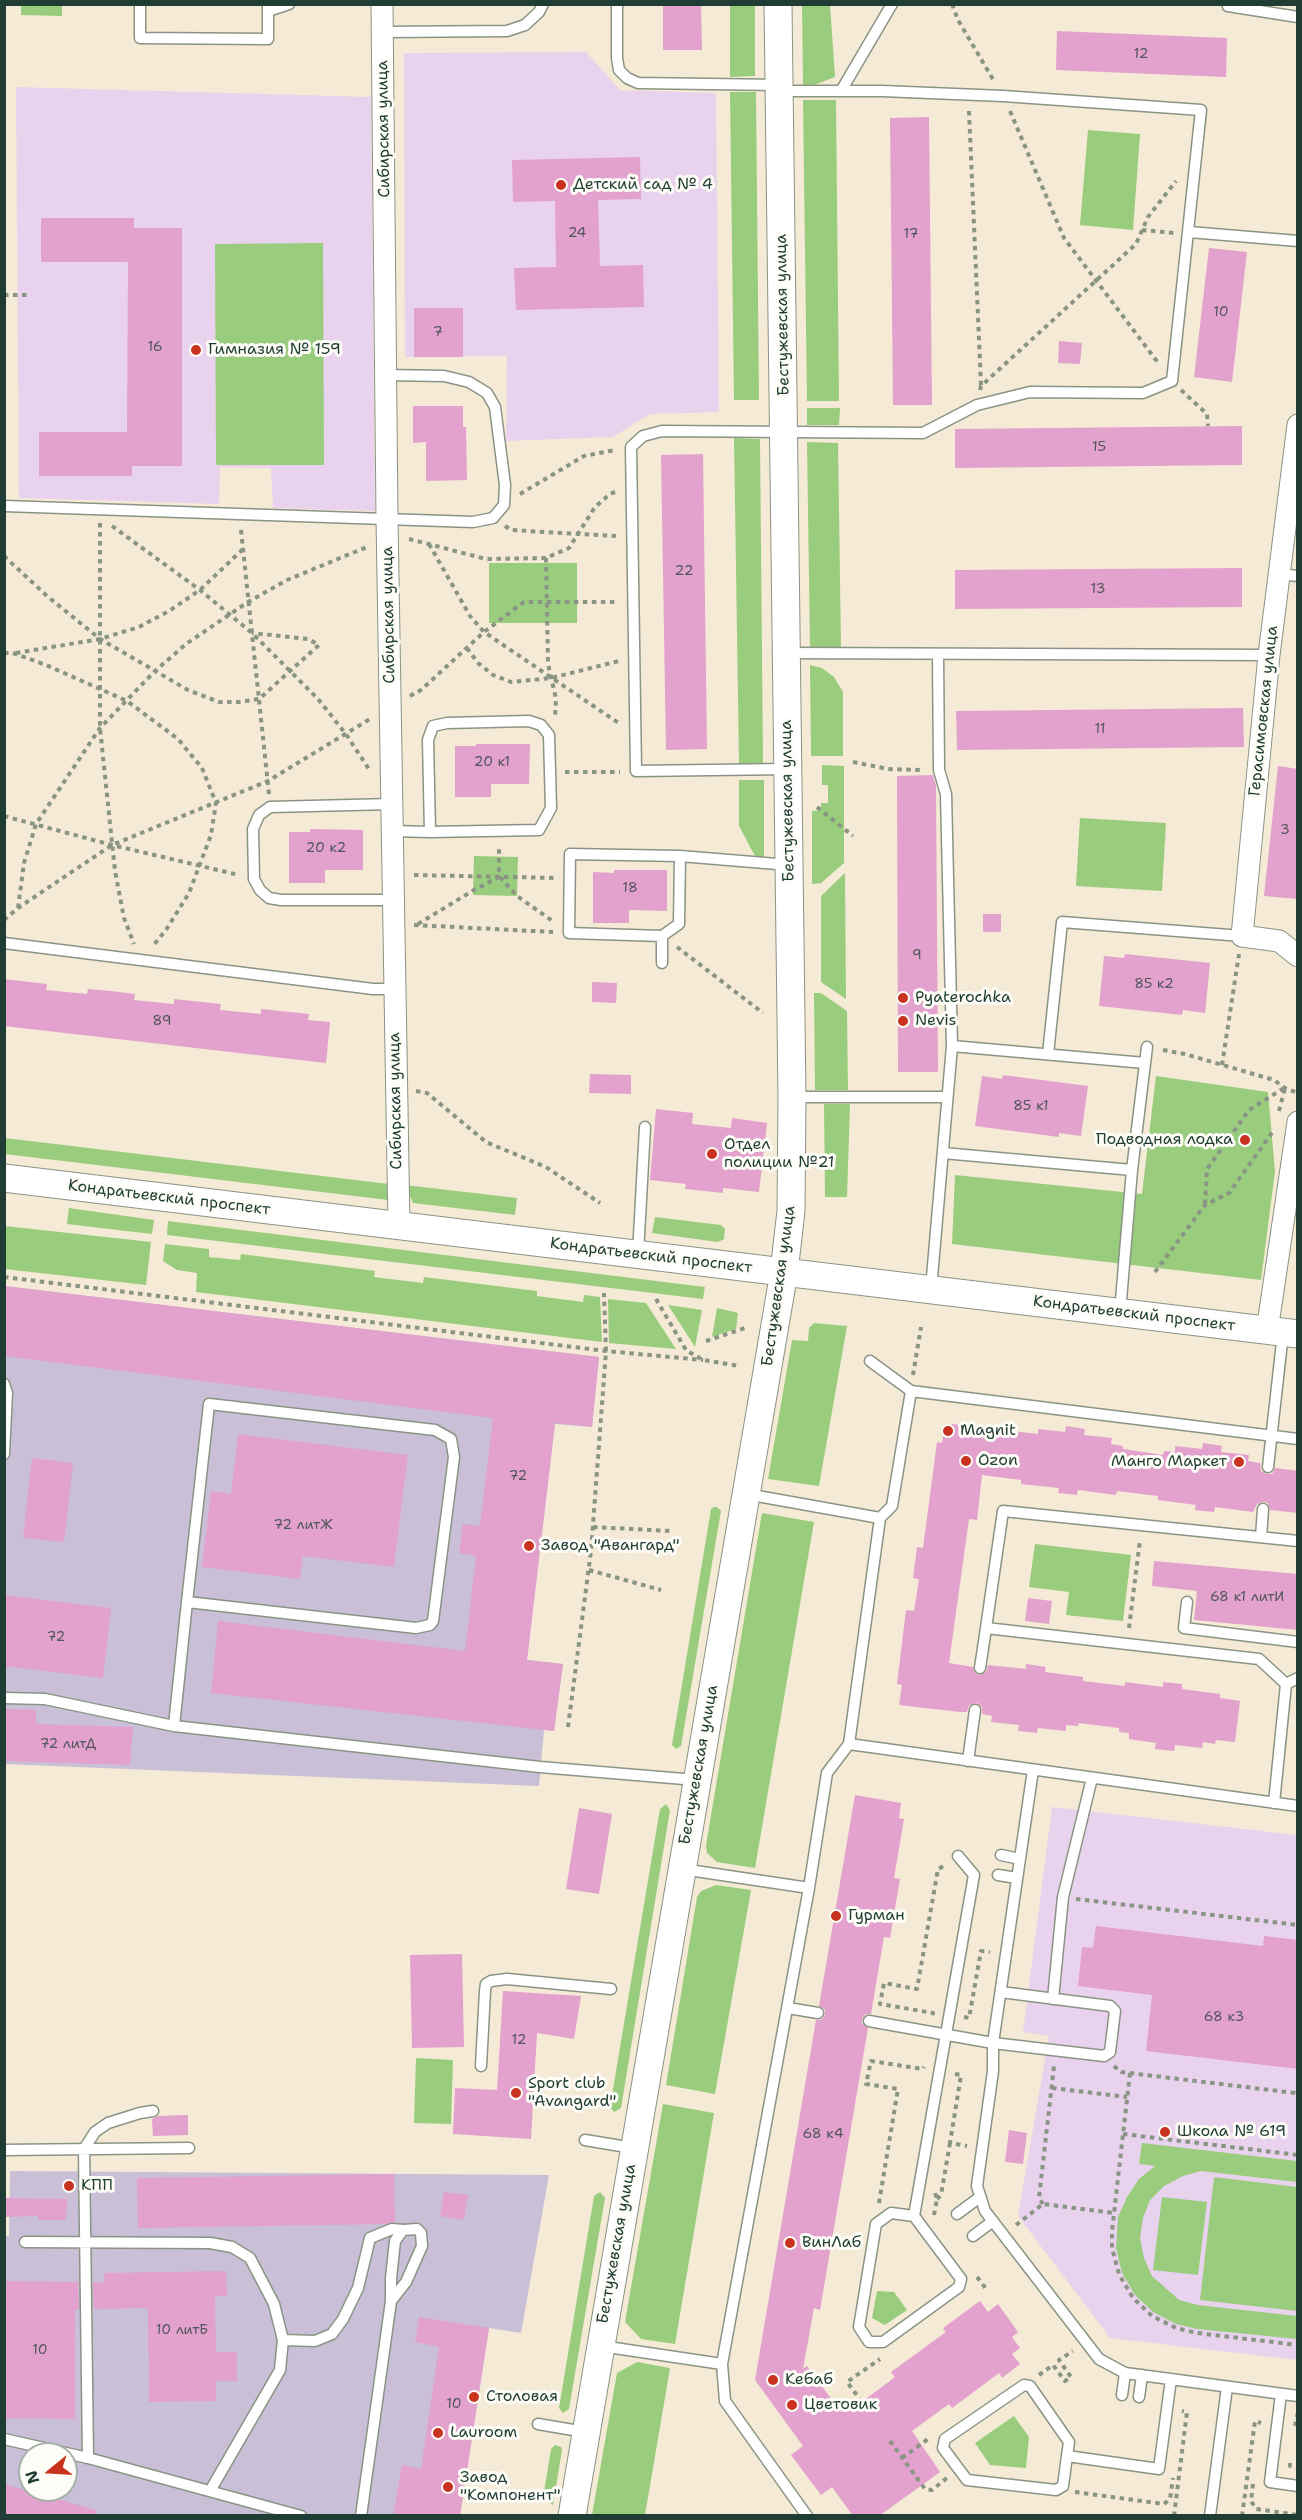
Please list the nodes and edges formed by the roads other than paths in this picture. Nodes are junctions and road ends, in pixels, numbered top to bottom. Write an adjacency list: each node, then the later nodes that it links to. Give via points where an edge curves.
1 (140, 4): 9 (lane, via 140,38 268,39)
2 (289, 4): 9 (lane)
3 (382, 4): 11 (street, Сибирская улица)
4 (543, 4): 11 (lane, via 525,25 507,31)
5 (616, 4): 12 (lane, via 617,58 627,78 638,83)
6 (778, 4): 12 (street, Бестужевская улица)
7 (892, 4): 13 (lane)
8 (1228, 4): 10 (lane)
9 (268, 8)
10 (1298, 17)
11 (383, 32): 16 (street, Сибирская улица)
12 (779, 88): 13 (lane); 18 (street, Бестужевская улица)
13 (841, 91): 14 (lane, via 1003,96 1201,110)
14 (1189, 232): 15 (lane); 18 (lane, via 1172,381 1143,393 1030,392 977,405 923,433)
15 (1298, 241)
16 (386, 375): 20 (street, Сибирская улица); 20 (lane, via 444,376 469,382 487,393 495,406 499,426 505,485 504,505 493,518)
17 (1298, 425): 21 (street, Герасимовская улица)
18 (784, 432): 22 (street, Бестужевская улица); 25 (lane, via 662,431 643,436 631,447 632,537 636,771)
19 (4, 506): 20 (lane, via 239,514)
20 (387, 529): 26 (street, Сибирская улица)
21 (1288, 575): 24 (street, Герасимовская улица)
22 (787, 653): 23 (lane); 25 (street, Бестужевская улица)
23 (938, 654): 24 (lane); 38 (lane, via 939,770 946,794)
24 (1269, 655): 33 (street, Герасимовская улица)
25 (788, 770): 30 (street, Бестужевская улица)
26 (392, 804): 27 (street, Сибирская улица); 31 (lane, via 270,807 259,815 253,829 254,879 269,898)
27 (392, 831): 28 (lane); 31 (street, Сибирская улица)
28 (430, 832): 28 (lane, via 428,740 433,726 529,721 541,725 549,735 551,808 539,830)
29 (680, 856): 30 (lane); 32 (lane, via 679,924); 32 (lane, via 570,854 569,933)
30 (789, 865): 42 (street, Бестужевская улица)
31 (393, 900): 37 (street, Сибирская улица)
32 (662, 936): 36 (lane)
33 (1242, 936): 35 (street, via 1279,941); 40 (lane, via 1062,922)
34 (4, 943): 37 (lane)
35 (1298, 956)
36 (662, 963)
37 (395, 989): 49 (street, Сибирская улица)
38 (952, 1046): 40 (lane); 43 (lane)
39 (1147, 1047): 41 (lane)
40 (1048, 1054): 41 (lane)
41 (1145, 1063): 47 (lane)
42 (792, 1097): 43 (lane); 51 (street, Бестужевская улица, via 792,1211)
43 (946, 1097): 46 (lane)
44 (1298, 1122): 54 (street)
45 (645, 1127): 50 (lane)
46 (944, 1153): 47 (lane); 52 (lane)
47 (1132, 1170): 53 (lane)
48 (4, 1178): 49 (street, Кондратьевский проспект)
49 (399, 1226): 50 (street, Кондратьевский проспект)
50 (638, 1254): 51 (street, Кондратьевский проспект)
51 (784, 1272): 52 (street, Кондратьевский проспект); 62 (street, Бестужевская улица)
52 (930, 1289): 53 (street, Кондратьевский проспект)
53 (1119, 1312): 54 (street, Кондратьевский проспект)
54 (1282, 1332): 58 (lane)
55 (870, 1361): 57 (lane)
56 (4, 1384): 60 (lane)
57 (911, 1391): 58 (lane); 64 (lane, via 892,1506)
58 (1271, 1436): 59 (lane); 61 (lane)
59 (1298, 1439)
60 (4, 1454)
61 (1268, 1467)
62 (746, 1494): 64 (lane); 81 (street, Бестужевская улица)
63 (1263, 1509): 65 (lane)
64 (880, 1518): 77 (lane)
65 (1261, 1537): 66 (lane); 69 (lane, via 1003,1510)
66 (1298, 1541)
67 (187, 1602): 67 (lane, via 427,1628 433,1621 440,1568 454,1457 451,1439 435,1430 209,1404); 76 (lane)
68 (1187, 1602): 70 (lane, via 1184,1628)
69 (986, 1628): 71 (lane); 73 (lane, via 1259,1659)
70 (1298, 1642)
71 (980, 1668)
72 (1298, 1678): 73 (lane)
73 (1286, 1684): 82 (lane)
74 (4, 1698): 76 (lane, via 45,1699)
75 (975, 1710): 78 (lane)
76 (174, 1726): 81 (lane, via 540,1767)
77 (849, 1744): 78 (lane); 90 (lane, via 827,1773)
78 (968, 1761): 79 (lane)
79 (1033, 1770): 80 (lane); 86 (lane)
80 (1092, 1778): 82 (lane); 93 (lane, via 1064,1898)
81 (696, 1780): 87 (street, Бестужевская улица)
82 (1274, 1803): 83 (lane)
83 (1298, 1806)
84 (1001, 1855): 86 (lane)
85 (958, 1856): 97 (lane, via 974,1875)
86 (1020, 1859): 89 (lane)
87 (681, 1868): 90 (lane); 103 (street, Бестужевская улица)
88 (998, 1875): 89 (lane)
89 (1017, 1878): 92 (lane)
90 (809, 1888): 94 (lane)
91 (611, 1989): 99 (lane, via 507,1979 491,1981 484,1991)
92 (1001, 1992): 93 (lane); 98 (lane)
93 (1053, 1999): 98 (lane, via 1110,2006 1115,2011 1110,2052 1104,2056)
94 (788, 2008): 95 (lane); 117 (lane)
95 (818, 2013)
96 (869, 2021): 97 (lane)
97 (945, 2035): 98 (lane); 108 (lane)
98 (993, 2043): 106 (lane, via 993,2071 976,2186)
99 (481, 2066)
100 (153, 2111): 104 (lane, via 108,2123 95,2132)
101 (585, 2140): 103 (lane)
102 (189, 2148): 104 (lane)
103 (633, 2148): 116 (street, Бестужевская улица)
104 (84, 2149): 105 (lane); 113 (lane)
105 (4, 2151)
106 (980, 2197): 107 (lane); 109 (lane)
107 (957, 2214)
108 (914, 2217): 108 (lane, via 891,2213 876,2224 859,2327 869,2342 883,2342 959,2287 961,2279)
109 (993, 2221): 111 (lane); 118 (lane, via 1099,2359)
110 (403, 2230): 114 (lane, via 395,2241); 114 (lane, via 417,2229 422,2246 406,2282); 115 (lane, via 393,2229 370,2238 358,2288 344,2319 332,2334 315,2341)
111 (973, 2236)
112 (25, 2242): 113 (lane)
113 (85, 2242): 115 (lane, via 210,2243 232,2247 250,2258 274,2304); 130 (lane)
114 (391, 2301): 134 (lane)
115 (283, 2340): 132 (lane, via 280,2370)
116 (600, 2346): 117 (lane); 127 (street, Бестужевская улица)
117 (722, 2364): 136 (lane, via 725,2402)
118 (1125, 2373): 119 (lane); 123 (lane)
119 (1142, 2375): 120 (lane); 125 (lane)
120 (1172, 2379): 121 (lane); 129 (lane, via 1159,2469)
121 (1227, 2387): 122 (lane); 137 (lane)
122 (1281, 2394): 124 (lane); 131 (lane, via 1270,2482)
123 (1122, 2395)
124 (1298, 2396)
125 (1139, 2397)
126 (538, 2424): 127 (lane)
127 (586, 2432): 135 (street, Бестужевская улица)
128 (4, 2439): 130 (lane)
129 (1067, 2456): 129 (lane, via 1069,2442 1030,2386 1024,2385 945,2439 943,2448 967,2480 1056,2490 1063,2486)
130 (88, 2458): 132 (lane)
131 (1298, 2486)
132 (210, 2491): 133 (lane)
133 (300, 2516)
134 (361, 2516)
135 (572, 2516)
136 (807, 2516)
137 (1210, 2516)

